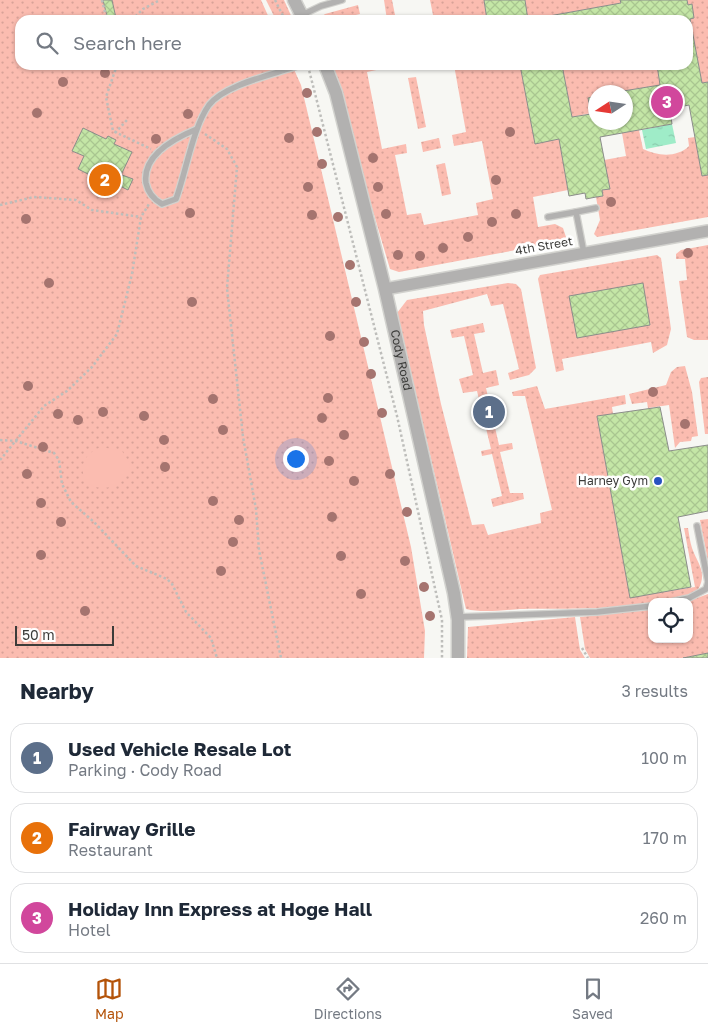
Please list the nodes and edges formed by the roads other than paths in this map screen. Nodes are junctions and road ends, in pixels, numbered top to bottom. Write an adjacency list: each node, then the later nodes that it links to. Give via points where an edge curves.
1 (294, 0): 3 (street)
2 (342, 0): 4 (lane)
3 (301, 15)
4 (305, 15)
5 (286, 70): 7 (lane, via 221,95 210,105)
6 (327, 70): 13 (street, Cody Road, via 336,93)
7 (197, 129): 7 (lane, via 176,199 162,204 153,199 147,188 148,163 181,136)
8 (596, 208): 9 (lane)
9 (576, 212): 10 (lane); 12 (lane)
10 (548, 217)
11 (708, 231): 12 (street, 4th Street)
12 (584, 253): 13 (street, 4th Street)
13 (385, 289): 17 (street, Cody Road)
14 (697, 526): 15 (lane, via 708,582 706,589)
15 (689, 598)
16 (648, 606): 17 (lane, via 597,612)
17 (458, 617): 18 (street, Cody Road)
18 (458, 658)

